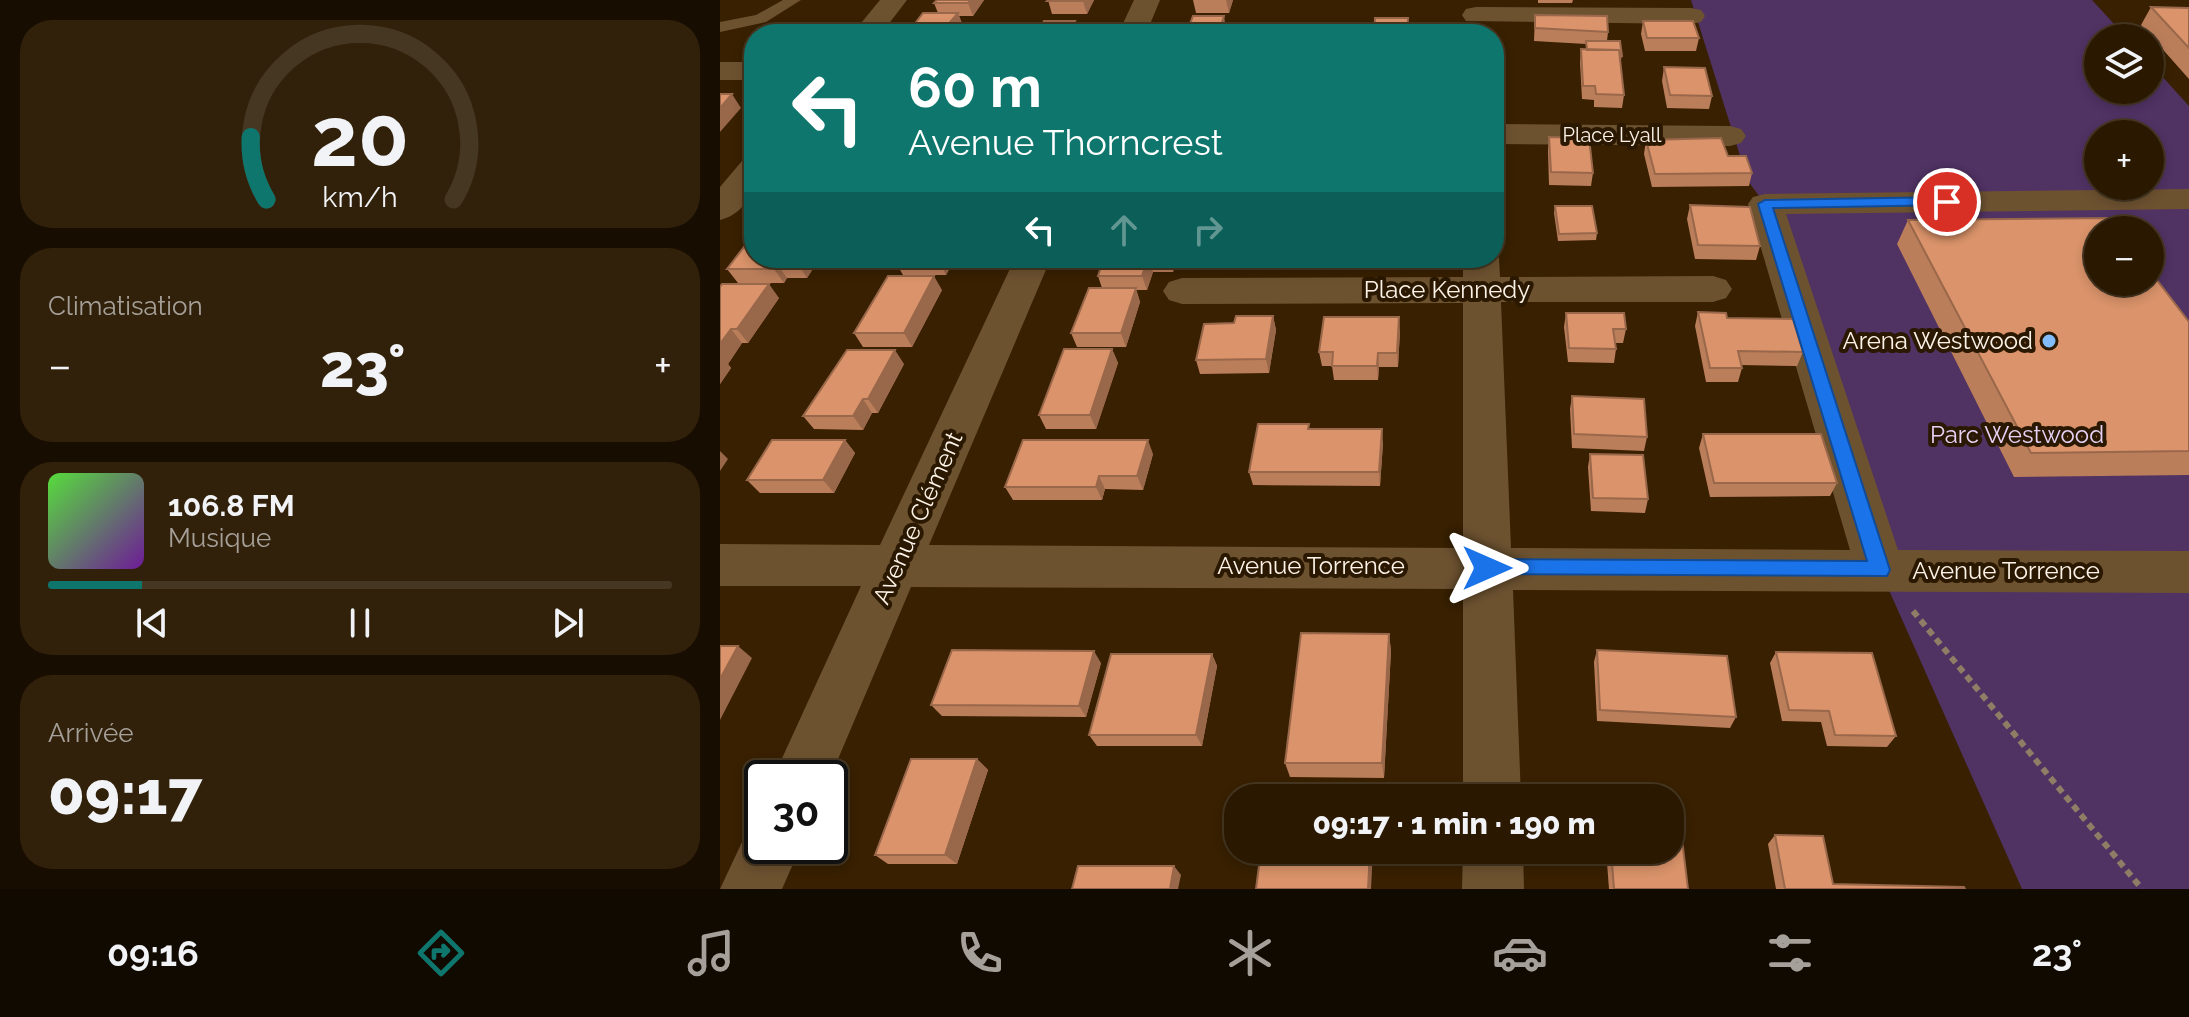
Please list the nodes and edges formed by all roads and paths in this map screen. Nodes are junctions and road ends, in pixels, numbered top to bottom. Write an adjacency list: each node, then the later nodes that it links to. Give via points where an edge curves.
1 (794, 0): 8 (lane, via 761,19)
2 (894, 0): 6 (street)
3 (1147, 0): 7 (street)
4 (1476, 16): 5 (street)
5 (1691, 16)
6 (874, 24)
7 (1136, 24)
8 (720, 27)
9 (720, 71): 10 (street)
10 (744, 71)
11 (1504, 134): 12 (street, Place Lyall)
12 (1730, 136)
13 (744, 180): 15 (street)
14 (2189, 199): 23 (street, via 1765,204)
15 (720, 209)
16 (1029, 268): 20 (street, Avenue Clément)
17 (1481, 274): 18 (street, Place Kennedy); 19 (street, Place Kennedy); 22 (street)
18 (1713, 289)
19 (1182, 291)
20 (898, 563): 21 (street, Avenue Torrence); 22 (street, Avenue Torrence); 25 (street, Avenue Clément)
21 (720, 565)
22 (1487, 568): 23 (street, Avenue Torrence); 26 (street)
23 (1880, 570): 24 (street, Avenue Torrence); 31 (path)
24 (2189, 572)
25 (809, 760)
26 (1492, 784)
27 (763, 864): 29 (street)
28 (1493, 864): 30 (street)
29 (751, 889)
30 (1493, 889)
31 (2142, 889)

